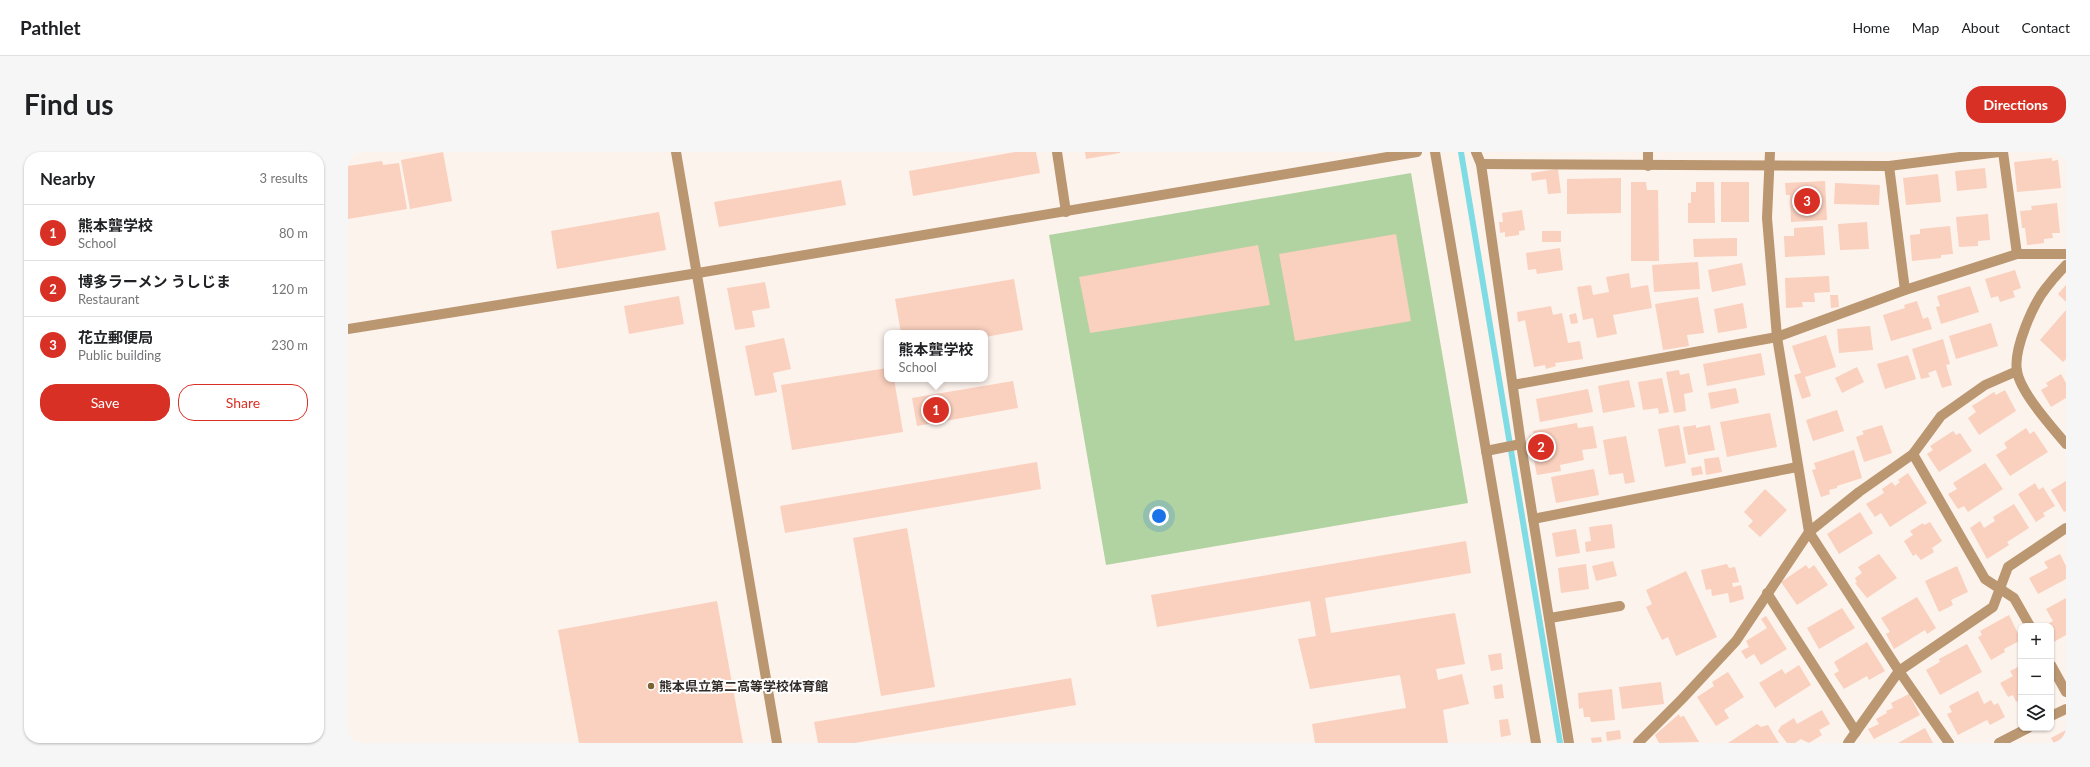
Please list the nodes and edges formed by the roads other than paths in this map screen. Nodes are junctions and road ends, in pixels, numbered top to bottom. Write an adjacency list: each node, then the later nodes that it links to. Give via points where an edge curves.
1 (676, 152): 18 (street)
2 (1057, 152): 14 (street)
3 (1417, 152): 14 (street)
4 (1435, 152): 26 (street)
5 (1476, 152): 10 (street)
6 (1648, 152): 11 (street)
7 (1770, 152): 13 (street)
8 (1999, 152): 12 (street)
9 (2003, 152): 15 (street)
10 (1481, 164): 11 (street); 23 (street)
11 (1648, 166): 13 (street)
12 (1889, 166): 13 (street); 19 (street)
13 (1769, 167): 21 (street, via 1767,218)
14 (1066, 212): 18 (street)
15 (2017, 254): 16 (street); 19 (street)
16 (2066, 254)
17 (2066, 265): 22 (street, via 2045,288 2027,323 2018,349)
18 (698, 273): 20 (street); 44 (street)
19 (1905, 290): 21 (street)
20 (348, 328)
21 (1777, 337): 23 (street); 28 (street)
22 (2017, 371): 25 (street, via 2030,398); 27 (street, via 1986,384 1941,416)
23 (1513, 385): 24 (street)
24 (1521, 444): 26 (street); 29 (street)
25 (2066, 444)
26 (1486, 451): 45 (street)
27 (1913, 454): 31 (street); 32 (street, via 1986,579)
28 (1797, 468): 29 (street); 31 (street)
29 (1534, 519): 35 (street)
30 (2066, 528): 32 (street, via 2008,567)
31 (1809, 532): 33 (street); 38 (street)
32 (2000, 588): 36 (street, via 2014,598); 38 (street, via 1992,607)
33 (1767, 592): 43 (street); 47 (street, via 1736,641)
34 (1620, 606): 35 (street)
35 (1550, 618): 46 (street)
36 (2028, 623)
37 (2054, 670): 39 (street)
38 (1899, 671): 43 (street); 49 (street)
39 (2066, 692)
40 (2066, 709): 41 (street)
41 (2054, 715)
42 (2022, 731): 50 (street)
43 (1856, 732): 48 (street)
44 (777, 743)
45 (1536, 743)
46 (1570, 743)
47 (1638, 743)
48 (1848, 743)
49 (1949, 743)
50 (2000, 743)

